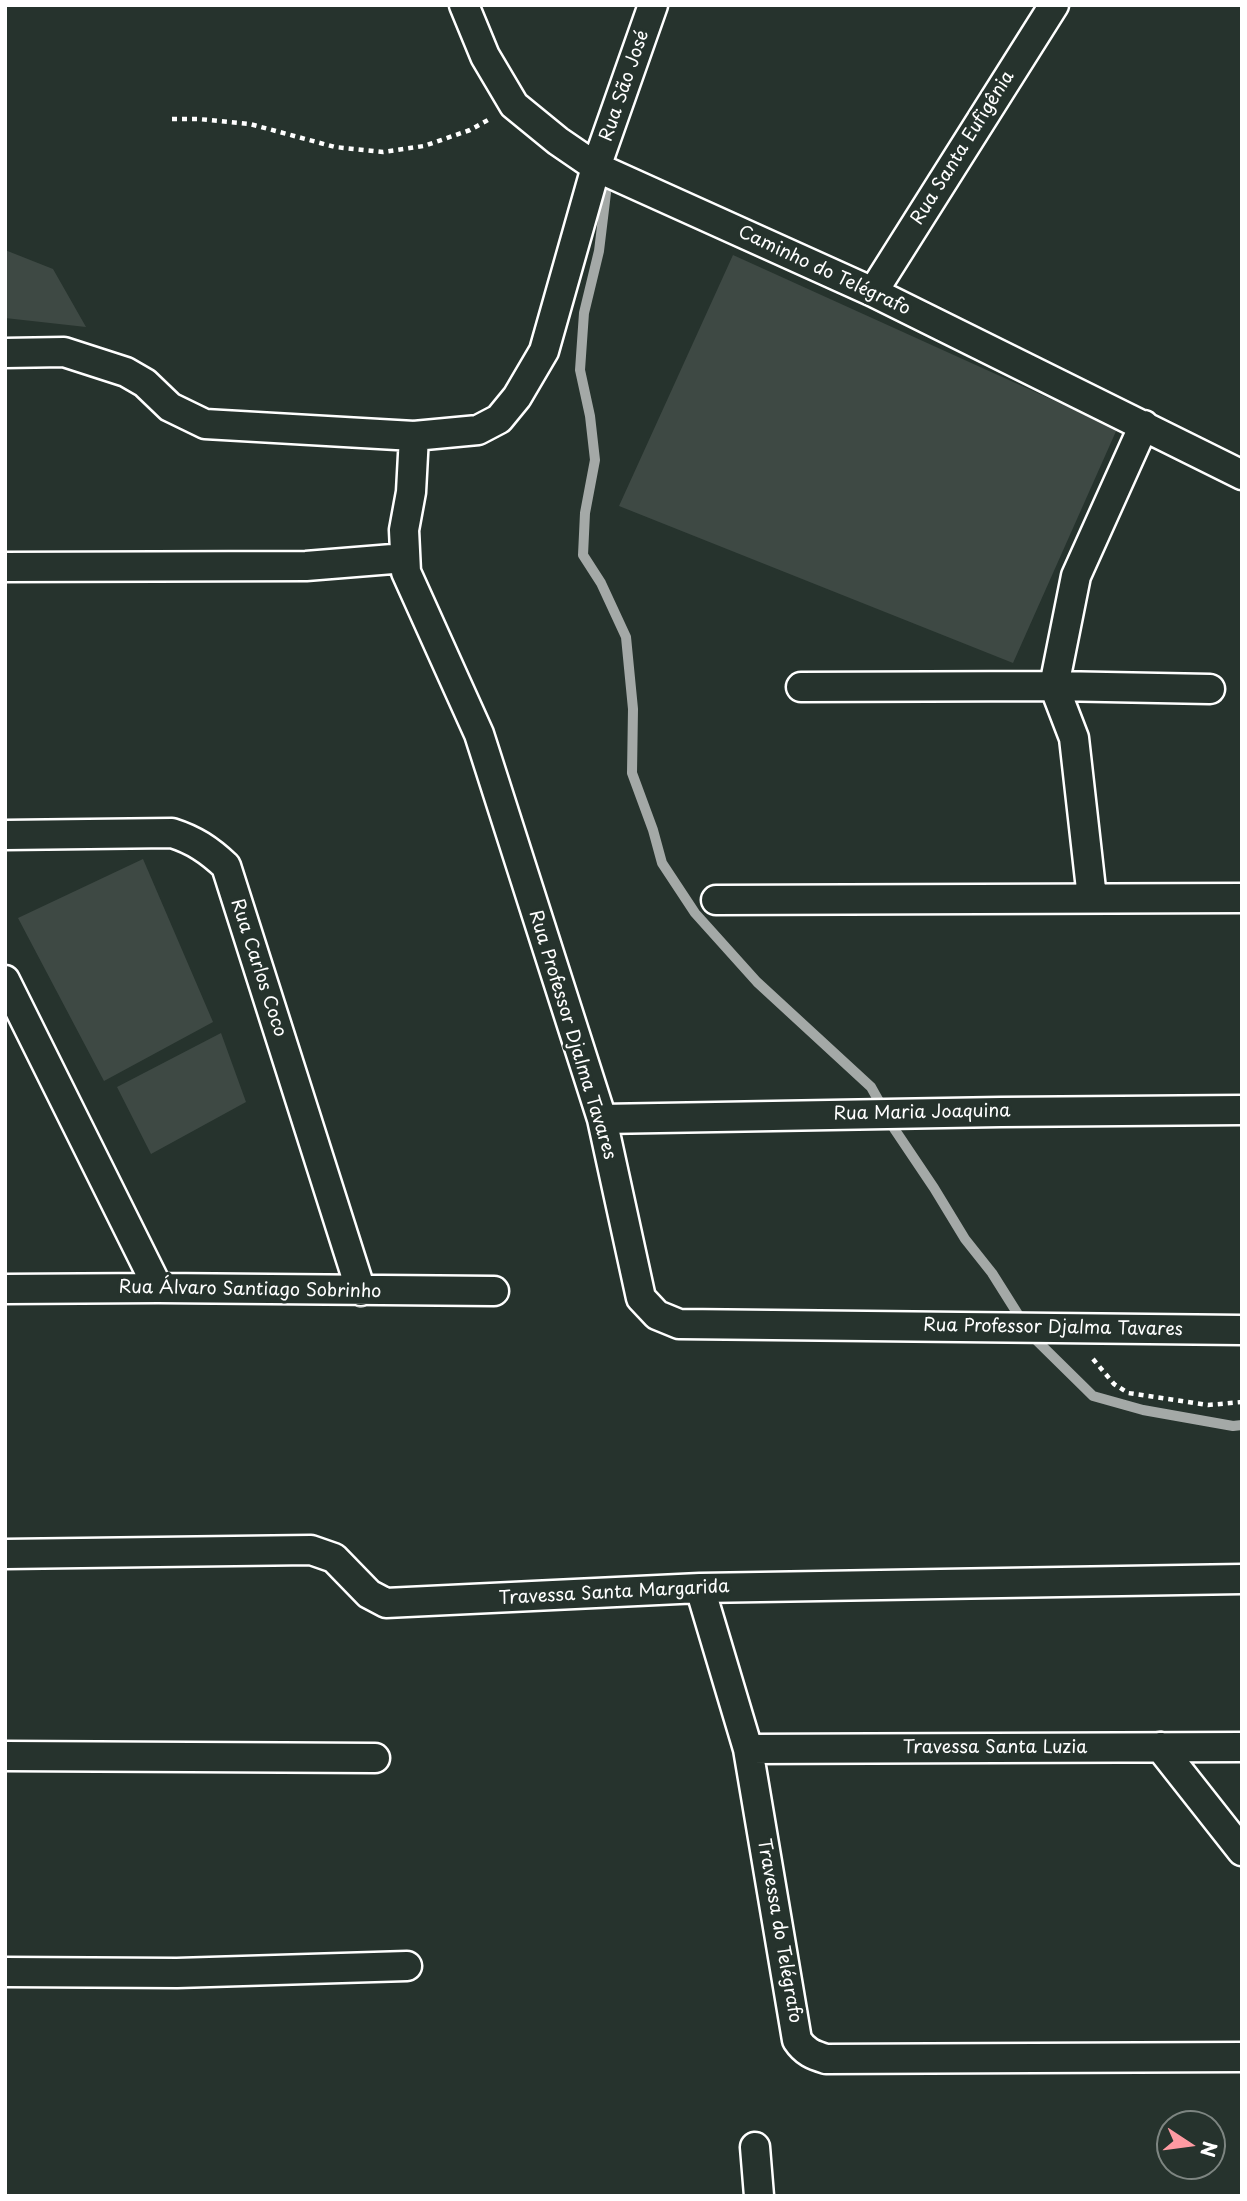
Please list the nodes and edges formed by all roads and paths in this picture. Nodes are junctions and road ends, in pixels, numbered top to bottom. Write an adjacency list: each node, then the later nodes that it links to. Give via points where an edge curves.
1 (464, 5): 4 (street, Caminho do Telégrafo, via 485,56)
2 (653, 5): 6 (street, Rua São José)
3 (1054, 5): 7 (street, Rua Santa Eufigênia)
4 (514, 105): 5 (path, via 470,130 424,146 383,152 335,147 250,124); 6 (street, Caminho do Telégrafo)
5 (172, 119)
6 (596, 167): 7 (street, Caminho do Telégrafo); 10 (street, Rua São José, via 544,351 517,397 499,419 478,430)
7 (873, 292): 9 (street, Caminho do Telégrafo)
8 (5, 353): 10 (street, Rua São José, via 64,352 126,372 170,407 205,424)
9 (1144, 425): 11 (street, Caminho do Telégrafo); 14 (street, via 1076,576)
10 (414, 436): 12 (street, Rua Professor Djalma Tavares)
11 (1242, 475)
12 (405, 558): 13 (street, via 306,566); 23 (street, Rua Professor Djalma Tavares, via 406,572 479,734)
13 (5, 567)
14 (1054, 686): 15 (street); 16 (street); 18 (street, via 1074,738)
15 (801, 687)
16 (1210, 689)
17 (5, 835): 26 (street, Rua Carlos Coco, via 172,833 190,839 226,866)
18 (1092, 898): 19 (street); 20 (street)
19 (1242, 898)
20 (716, 900)
21 (5, 980): 24 (street)
22 (1242, 1111): 23 (street, Rua Maria Joaquina)
23 (602, 1119): 28 (street, Rua Professor Djalma Tavares, via 641,1298 657,1315 679,1324)
24 (158, 1288): 25 (street, Rua Álvaro Santiago Sobrinho); 26 (street, Rua Álvaro Santiago Sobrinho)
25 (5, 1289)
26 (361, 1291): 27 (street, Rua Álvaro Santiago Sobrinho)
27 (494, 1291)
28 (1067, 1328): 29 (street, Rua Professor Djalma Tavares); 30 (path, via 1114,1384 1128,1393 1208,1405)
29 (1242, 1330)
30 (1242, 1402)
31 (5, 1554): 33 (street, Travessa Santa Margarida, via 311,1550 334,1558 369,1594 386,1604)
32 (1242, 1579): 33 (street, Travessa Santa Margarida)
33 (700, 1588): 36 (street, Travessa do Telégrafo)
34 (1160, 1747): 35 (street, Travessa Santa Luzia); 36 (street, Travessa Santa Luzia); 39 (street)
35 (1242, 1747)
36 (748, 1749): 42 (street, Travessa do Telégrafo, via 797,2040 803,2049 827,2059)
37 (5, 1756): 38 (street)
38 (375, 1758)
39 (1242, 1851)
40 (407, 1966): 41 (street, via 177,1973)
41 (5, 1972)
42 (1242, 2057)
43 (755, 2147): 44 (street)
44 (759, 2196)

